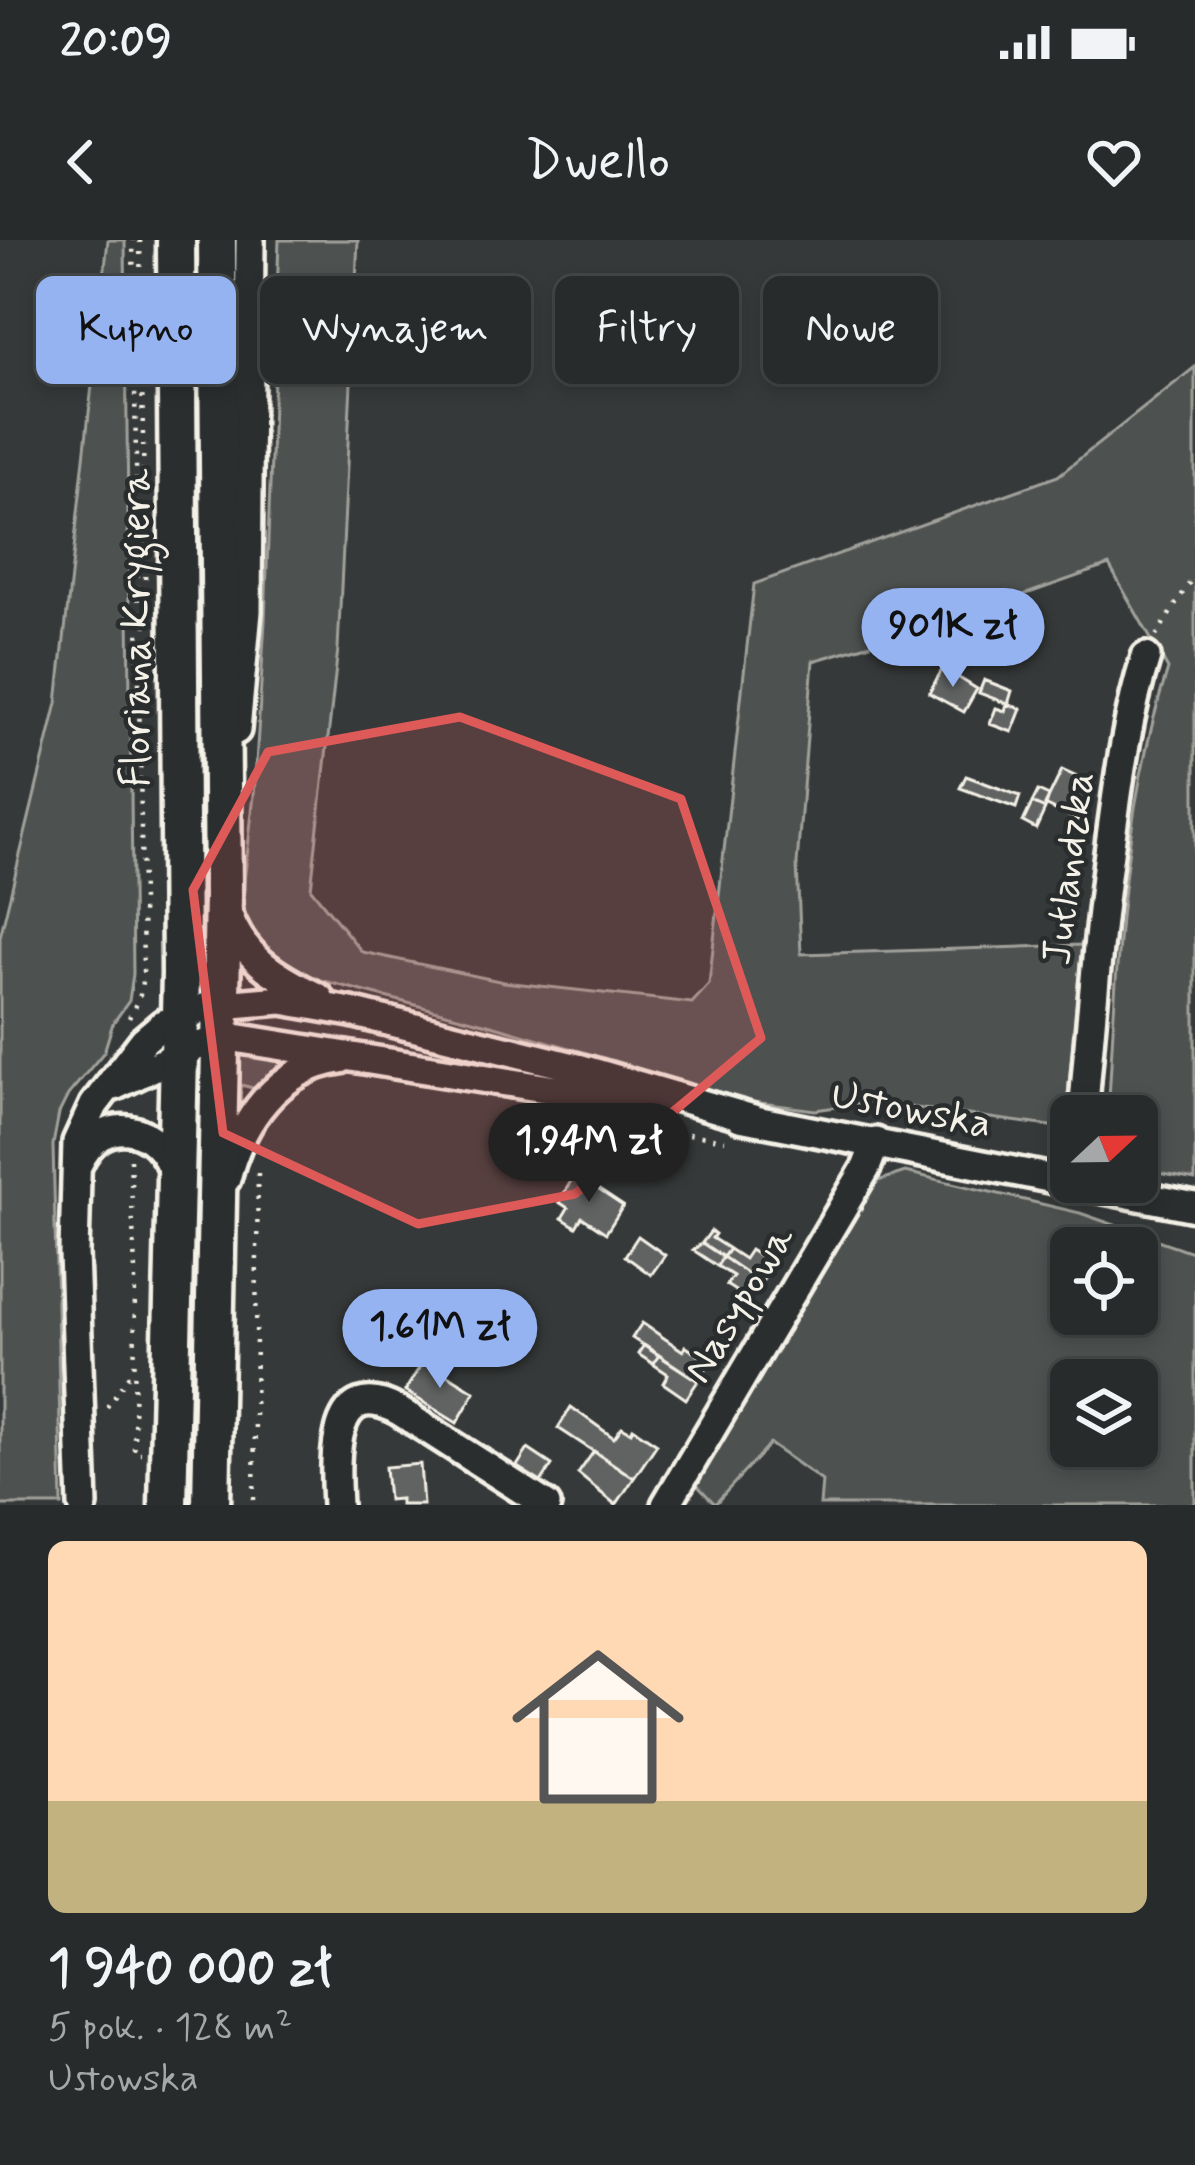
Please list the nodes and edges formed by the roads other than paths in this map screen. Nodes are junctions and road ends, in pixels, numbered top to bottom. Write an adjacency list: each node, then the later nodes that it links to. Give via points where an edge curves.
1 (176, 240): 7 (main road, Floriana Krygiera, via 181,887)
2 (218, 240): 5 (main road, Floriana Krygiera)
3 (250, 240): 5 (street, Floriana Krygiera, via 247,611)
4 (1146, 657): 11 (street, Jutlandzka, via 1131,704 1097,939)
5 (223, 883): 6 (street, Ustowska, via 236,936 265,969); 7 (main road, Floriana Krygiera)
6 (351, 1012): 7 (street, Ustowska, via 271,998); 12 (street, Ustowska)
7 (218, 1020): 8 (main road, Floriana Krygiera); 9 (street, Ustowska); 10 (street, via 144,1040); 18 (main road, Floriana Krygiera)
8 (180, 1053): 10 (street); 16 (main road, Floriana Krygiera)
9 (361, 1058): 12 (street, Ustowska); 18 (street, Ustowska, via 305,1068 269,1094 240,1135)
10 (106, 1091): 14 (street, via 81,1130)
11 (1085, 1095)
12 (753, 1119): 13 (street, Ustowska)
13 (876, 1142): 15 (street, Ustowska); 25 (street, Nasypowa)
14 (74, 1174): 16 (street, via 97,1138 130,1130 164,1150); 20 (street)
15 (1050, 1177)
16 (176, 1185): 21 (main road, Floriana Krygiera)
17 (1158, 1199): 19 (street, Ustowska)
18 (218, 1206): 22 (main road, Floriana Krygiera)
19 (1195, 1207)
20 (83, 1505)
21 (168, 1505)
22 (211, 1505)
23 (337, 1505): 24 (street, via 336,1432 370,1403 398,1411)
24 (545, 1505)
25 (666, 1505)

